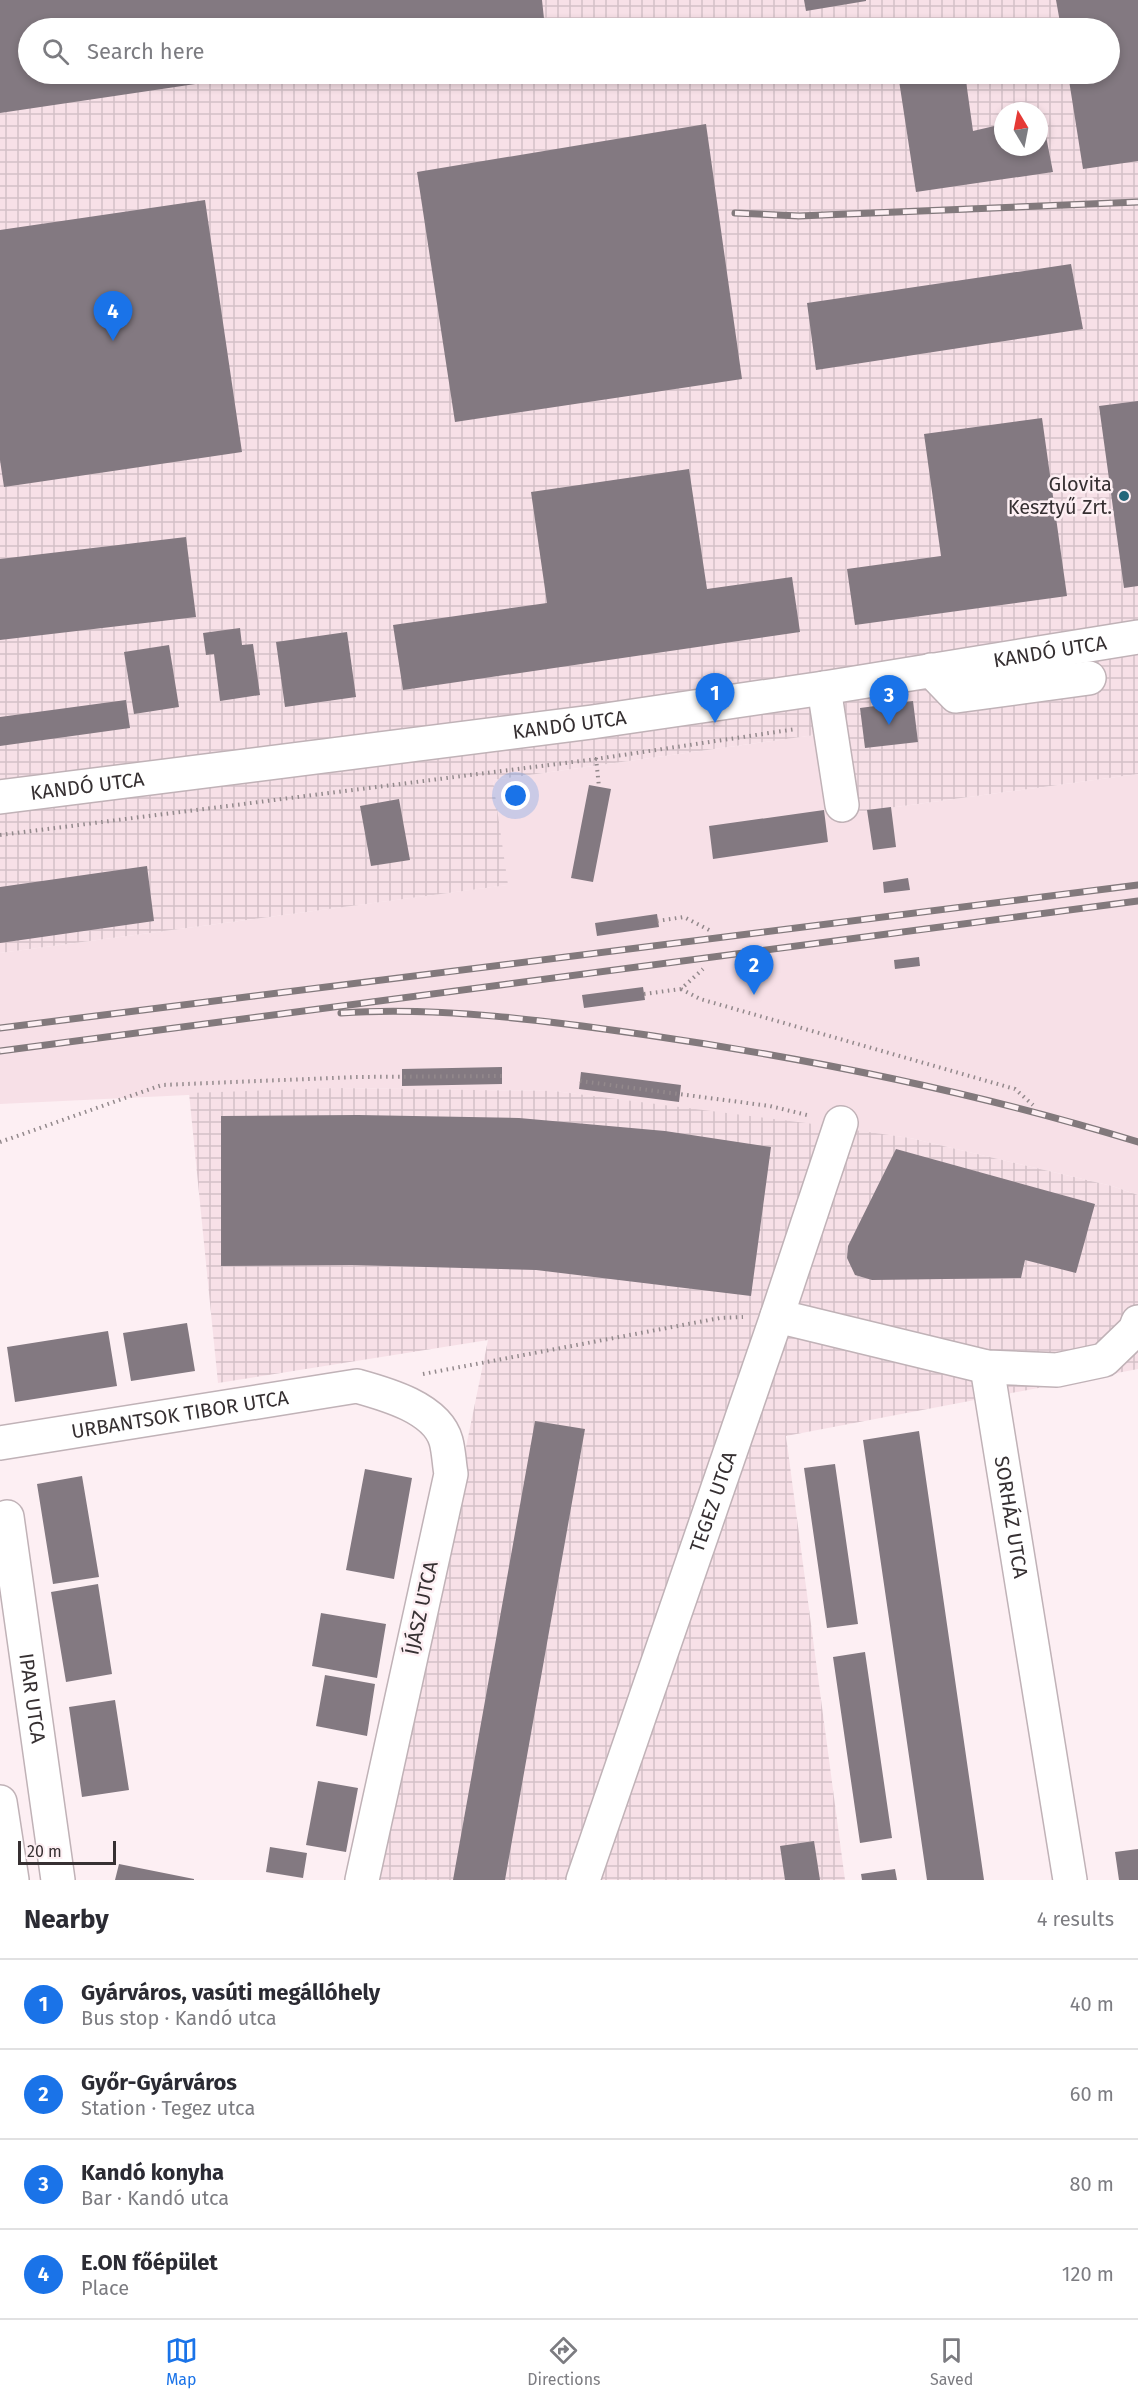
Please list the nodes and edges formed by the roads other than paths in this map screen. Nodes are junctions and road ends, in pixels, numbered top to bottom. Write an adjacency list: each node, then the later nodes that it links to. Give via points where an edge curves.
1 (1138, 637): 2 (street, KANDÓ UTCA)
2 (931, 670): 3 (street, via 956,696); 4 (street, KANDÓ UTCA)
3 (1089, 678)
4 (824, 688): 5 (street, KANDÓ UTCA, via 592,722); 6 (street)
5 (0, 797)
6 (842, 805)
7 (841, 1123): 8 (street, TEGEZ UTCA)
8 (777, 1316): 10 (street); 18 (street, TEGEZ UTCA)
9 (1138, 1322): 10 (street, via 1136,1330 1104,1360 1058,1370)
10 (987, 1367): 19 (street, SORHÁZ UTCA)
11 (357, 1386): 12 (street, URBANTSOK TIBOR UTCA); 17 (street, ÍJÁSZ UTCA, via 400,1399 431,1420 446,1439 451,1474)
12 (0, 1443)
13 (7, 1517): 16 (street, IPAR UTCA)
14 (0, 1802): 15 (street)
15 (12, 1880)
16 (58, 1880)
17 (362, 1880)
18 (583, 1880)
19 (1070, 1880)

